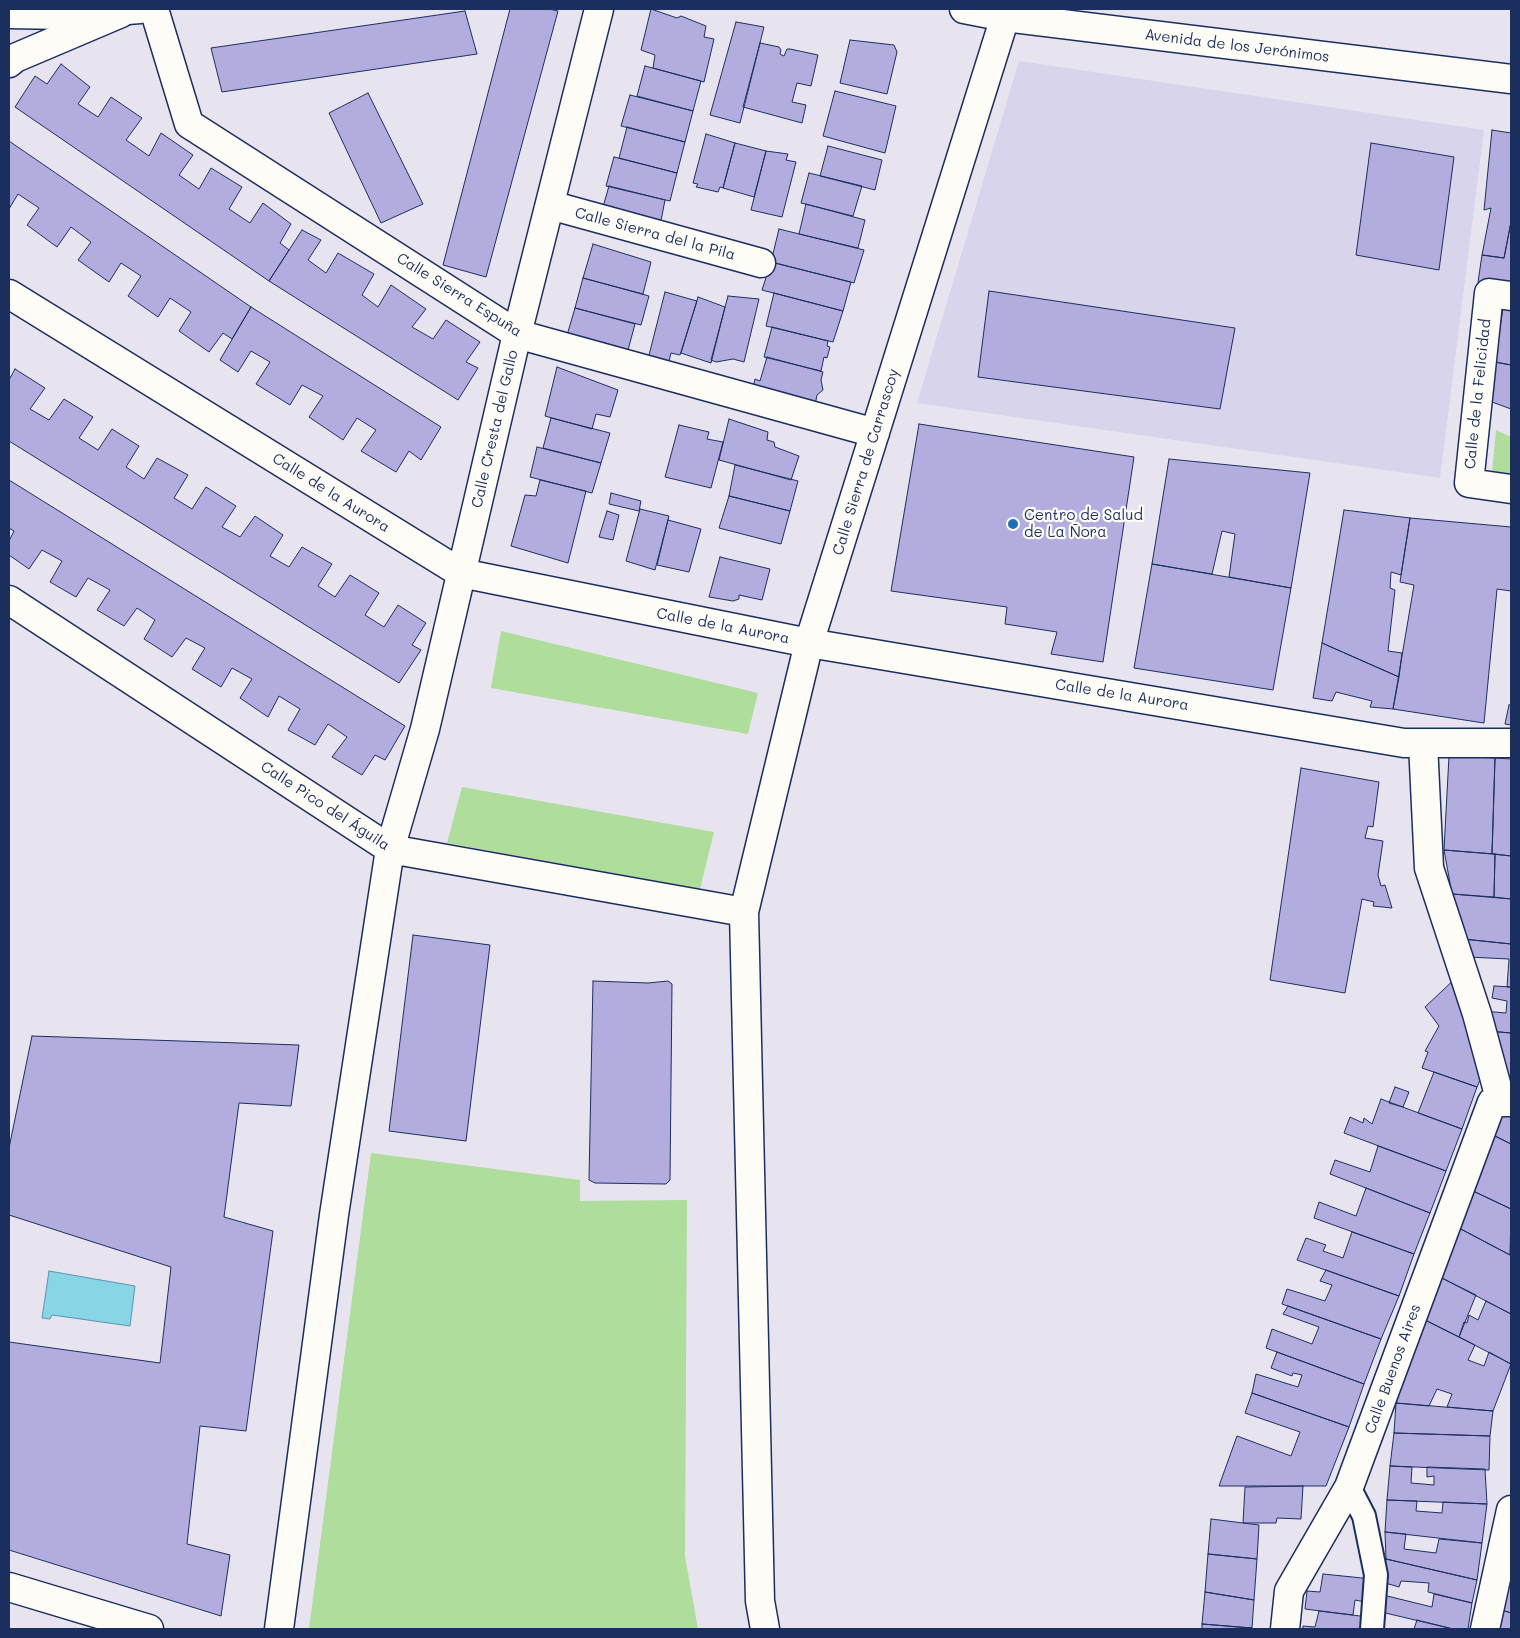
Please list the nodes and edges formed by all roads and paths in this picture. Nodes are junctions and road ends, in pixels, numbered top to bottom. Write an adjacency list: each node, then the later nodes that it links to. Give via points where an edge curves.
1 (154, 9): 13 (street, Calle Sierra Espuña, via 189,124)
2 (599, 9): 9 (street, Calle Cresta del Gallo)
3 (964, 9): 5 (street, Avenida de los Jerónimos)
4 (132, 10): 6 (street, via 63,15); 7 (street)
5 (1008, 13): 8 (street, Avenida de los Jerónimos); 14 (street, Calle Sierra de Carrascoy)
6 (9, 14)
7 (9, 63)
8 (1511, 79)
9 (550, 205): 10 (street, Calle Sierra del la Pila); 13 (street, Calle Cresta del Gallo)
10 (761, 263)
11 (9, 294): 16 (street, Calle de la Aurora)
12 (1500, 294): 15 (street, Calle de la Felicidad, via 1469,483)
13 (517, 334): 14 (street, Calle Sierra Espuña); 16 (street, Calle Cresta del Gallo)
14 (875, 433): 18 (street, Calle Sierra de Carrascoy)
15 (1511, 490)
16 (462, 573): 18 (street, Calle de la Aurora); 21 (street, Calle Cresta del Gallo, via 425,729)
17 (9, 600): 21 (street, Calle Pico del Águila)
18 (809, 644): 19 (street, Calle de la Aurora, via 1404,743); 22 (street, Calle Sierra de Carrascoy)
19 (1423, 743): 20 (street, Calle de la Aurora); 23 (street, via 1429,868 1477,1014)
20 (1511, 743)
21 (390, 849): 22 (street, Calle Pico del Águila); 28 (street, Calle Cresta del Gallo, via 334,1215)
22 (744, 912): 29 (street, Calle Sierra de Carrascoy, via 760,1601)
23 (1501, 1102): 24 (street, Calle Buenos Aires)
24 (1349, 1488): 30 (street, Calle Buenos Aires, via 1289,1591); 31 (street, via 1364,1516 1376,1575)
25 (1511, 1510): 32 (street)
26 (9, 1587): 27 (street)
27 (149, 1629)
28 (279, 1629)
29 (765, 1629)
30 (1285, 1629)
31 (1372, 1629)
32 (1485, 1629)

